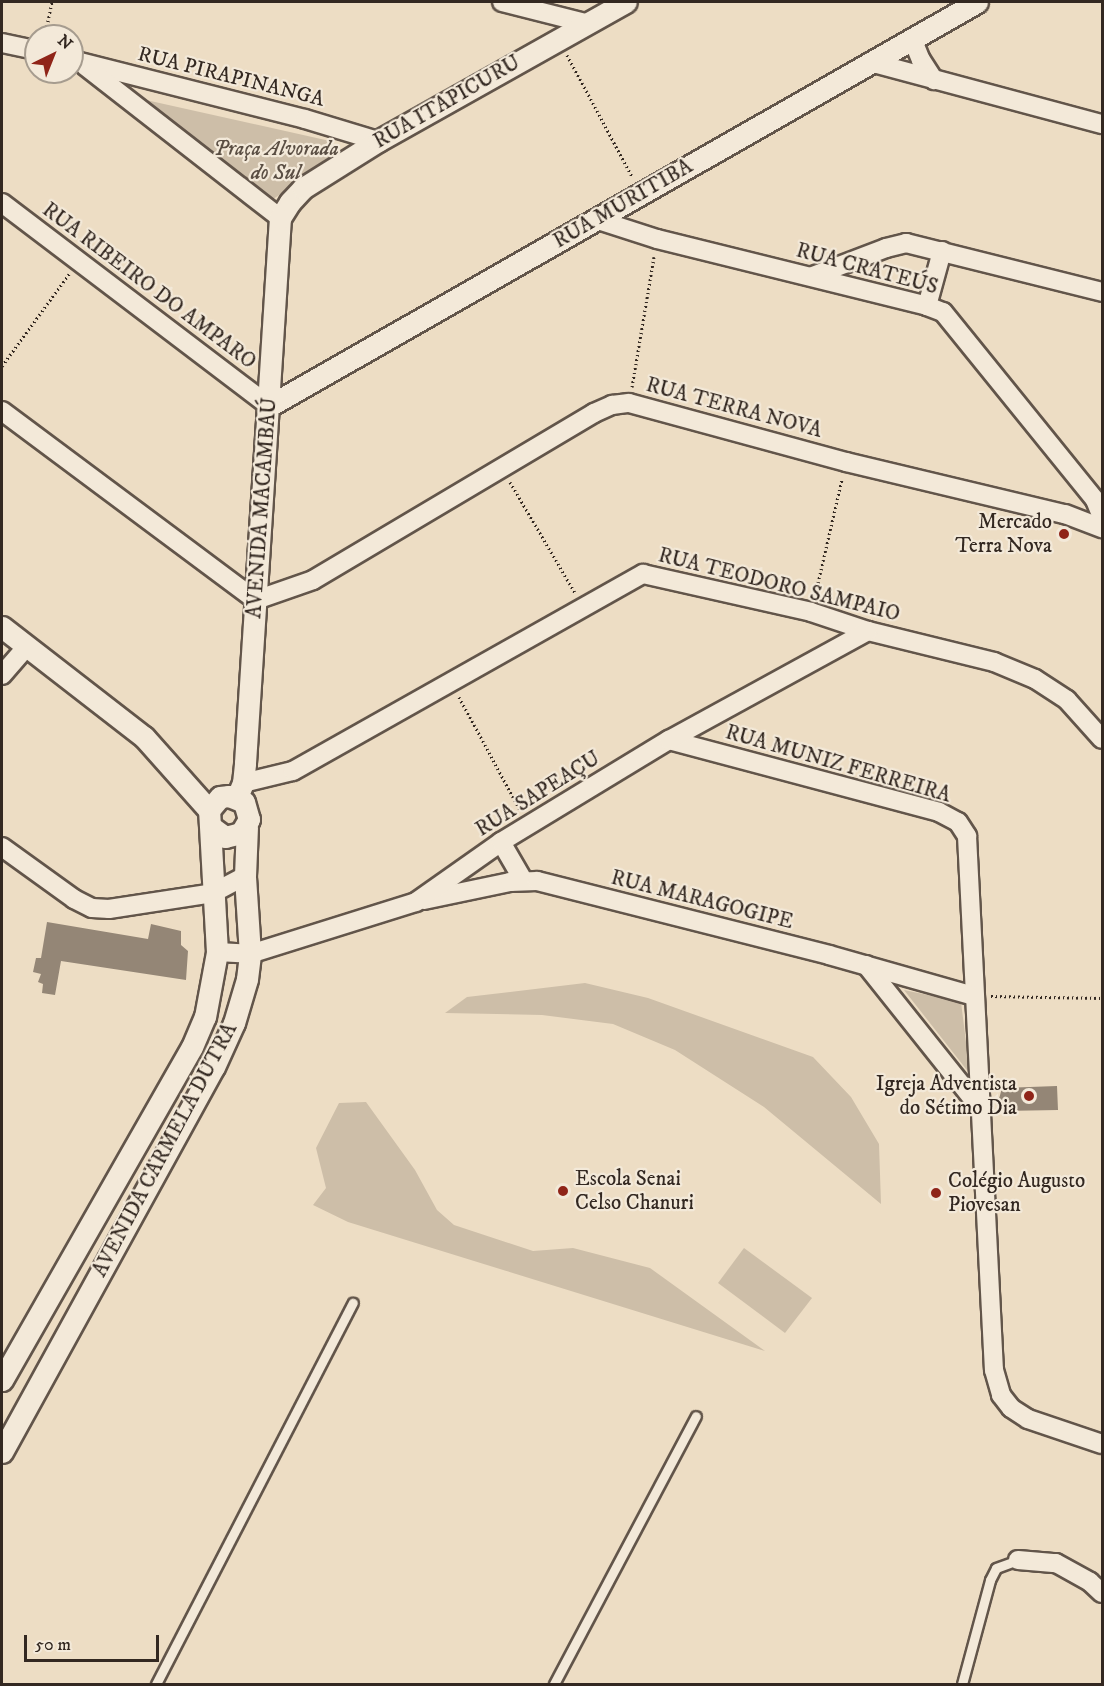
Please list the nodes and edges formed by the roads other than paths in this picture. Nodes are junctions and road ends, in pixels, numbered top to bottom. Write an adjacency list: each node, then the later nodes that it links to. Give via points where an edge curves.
1 (502, 2): 4 (street)
2 (626, 2): 4 (street, RUA ITAPICURU)
3 (977, 2): 5 (street, RUA MURITIBA)
4 (585, 23): 13 (street, RUA ITAPICURU)
5 (912, 38): 8 (street, RUA MURITIBA); 11 (street)
6 (2, 43): 7 (street)
7 (24, 48)
8 (870, 62): 11 (street); 16 (street, RUA MURITIBA)
9 (84, 63): 13 (street, RUA PIRAPINANGA)
10 (84, 67): 15 (street)
11 (934, 80): 12 (street)
12 (1102, 124)
13 (378, 141): 15 (street, RUA ITAPICURU, via 303,188)
14 (2, 203): 21 (street, RUA RIBEIRO DO AMPARO)
15 (280, 218): 21 (street, AVENIDA MACAMBAÚ)
16 (598, 219): 18 (street, RUA CRATEÚS, via 657,239); 21 (street, RUA MURITIBA)
17 (942, 251): 18 (street, via 906,243); 19 (street); 20 (street)
18 (813, 276): 20 (street, RUA CRATEÚS)
19 (1102, 292)
20 (927, 306): 23 (street, RUA CRATEÚS, via 943,312 955,324)
21 (269, 406): 27 (street, AVENIDA MACAMBAÚ)
22 (2, 411): 27 (street)
23 (1095, 500): 24 (street); 25 (street, RUA CRATEÚS)
24 (1065, 514): 26 (street, RUA TERRA NOVA); 27 (street, RUA TERRA NOVA, via 846,462 629,403 594,413 313,580)
25 (1102, 517)
26 (1102, 528)
27 (256, 600): 35 (street, AVENIDA MACAMBAÚ)
28 (2, 627): 30 (street)
29 (868, 631): 32 (street, RUA TEODORO SAMPAIO, via 994,662 1035,679); 34 (street, RUA SAPEAÇU); 35 (street, RUA TEODORO SAMPAIO, via 811,612 643,574 293,771)
30 (27, 646): 31 (street); 36 (street, via 144,737)
31 (2, 675)
32 (1094, 719): 33 (street, RUA TEODORO SAMPAIO)
33 (1102, 739)
34 (669, 740): 38 (street, RUA SAPEAÇU); 47 (street, RUA MUNIZ FERREIRA, via 939,812 958,822 967,836)
35 (240, 790): 36 (street, via 220,797); 37 (street, via 249,810)
36 (210, 819): 37 (street, via 225,837); 42 (street, AVENIDA CARMELA DUTRA)
37 (247, 827): 40 (street, AVENIDA CARMELA DUTRA)
38 (501, 842): 41 (street); 43 (street, RUA SAPEAÇU)
39 (2, 847): 42 (street, via 92,908 109,909)
40 (245, 876): 42 (street); 45 (street, AVENIDA CARMELA DUTRA)
41 (523, 880): 43 (street, RUA MARAGOGIPE); 46 (street, RUA MARAGOGIPE)
42 (213, 893): 44 (street, AVENIDA CARMELA DUTRA)
43 (416, 902): 45 (street, RUA SAPEAÇU)
44 (217, 952): 45 (street, RUA SAPEAÇU); 50 (street, AVENIDA CARMELA DUTRA, via 205,1017 192,1047)
45 (250, 954): 53 (street, AVENIDA CARMELA DUTRA, via 247,979 224,1047)
46 (866, 964): 47 (street, RUA MARAGOGIPE); 48 (street)
47 (974, 996): 48 (street, RUA MUNIZ FERREIRA)
48 (981, 1109): 52 (street, RUA MUNIZ FERREIRA, via 994,1370 1001,1395 1011,1408 1028,1419)
49 (353, 1303): 56 (lane)
50 (2, 1380)
51 (696, 1416): 57 (lane)
52 (1102, 1444)
53 (2, 1452)
54 (1018, 1560): 55 (street, via 1056,1563); 58 (lane, via 996,1568 990,1580)
55 (1102, 1593)
56 (156, 1684)
57 (554, 1684)
58 (962, 1684)

